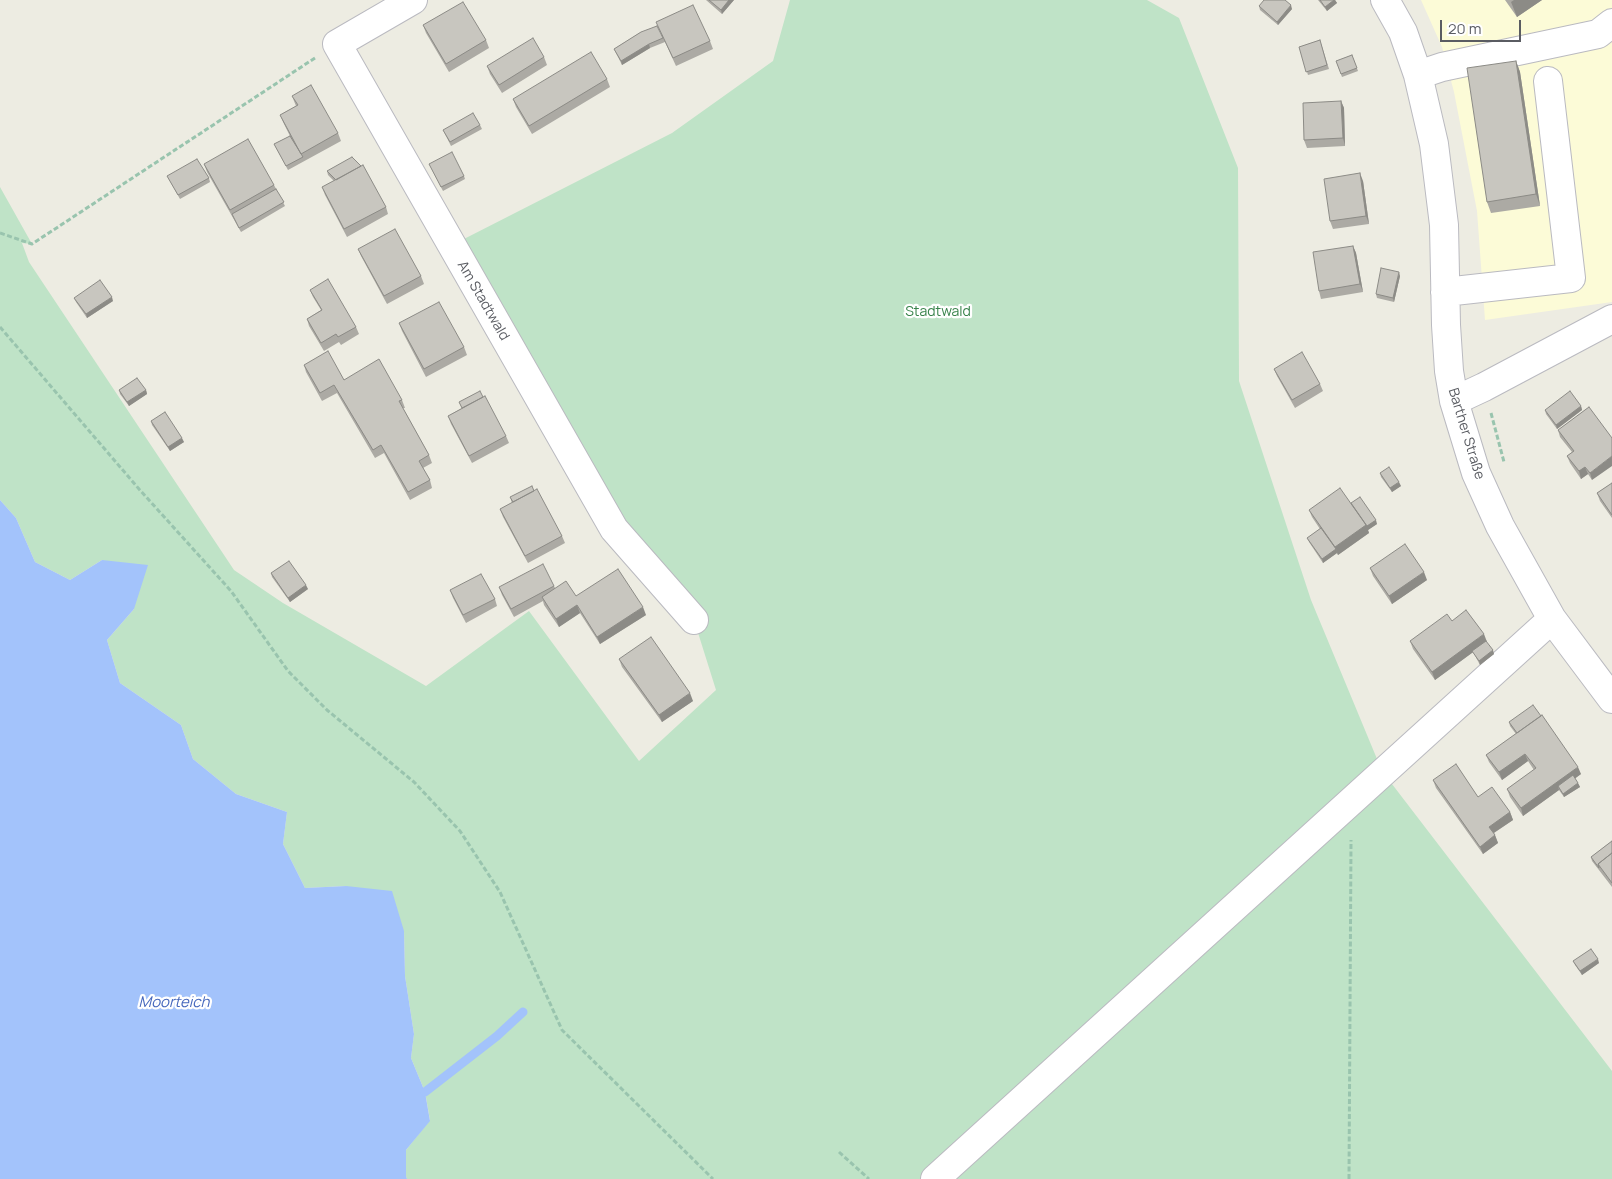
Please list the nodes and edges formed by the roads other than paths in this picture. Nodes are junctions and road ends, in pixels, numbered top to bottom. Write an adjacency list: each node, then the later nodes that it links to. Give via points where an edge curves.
1 (413, 0): 10 (street, Am Stadtwald, via 336,44 614,529)
2 (1386, 0): 4 (street, Barther Straße, via 1403,32)
3 (1612, 23): 4 (street, via 1598,34)
4 (1418, 75): 6 (street, Barther Straße, via 1434,144 1444,225)
5 (1548, 81): 6 (street, via 1571,278)
6 (1445, 292): 8 (street, Barther Straße, via 1449,371)
7 (1612, 319): 8 (street)
8 (1454, 401): 9 (street, Barther Straße, via 1480,482 1500,526)
9 (1552, 619): 11 (street, Barther Straße); 12 (street)
10 (694, 620)
11 (1612, 699)
12 (935, 1179)

